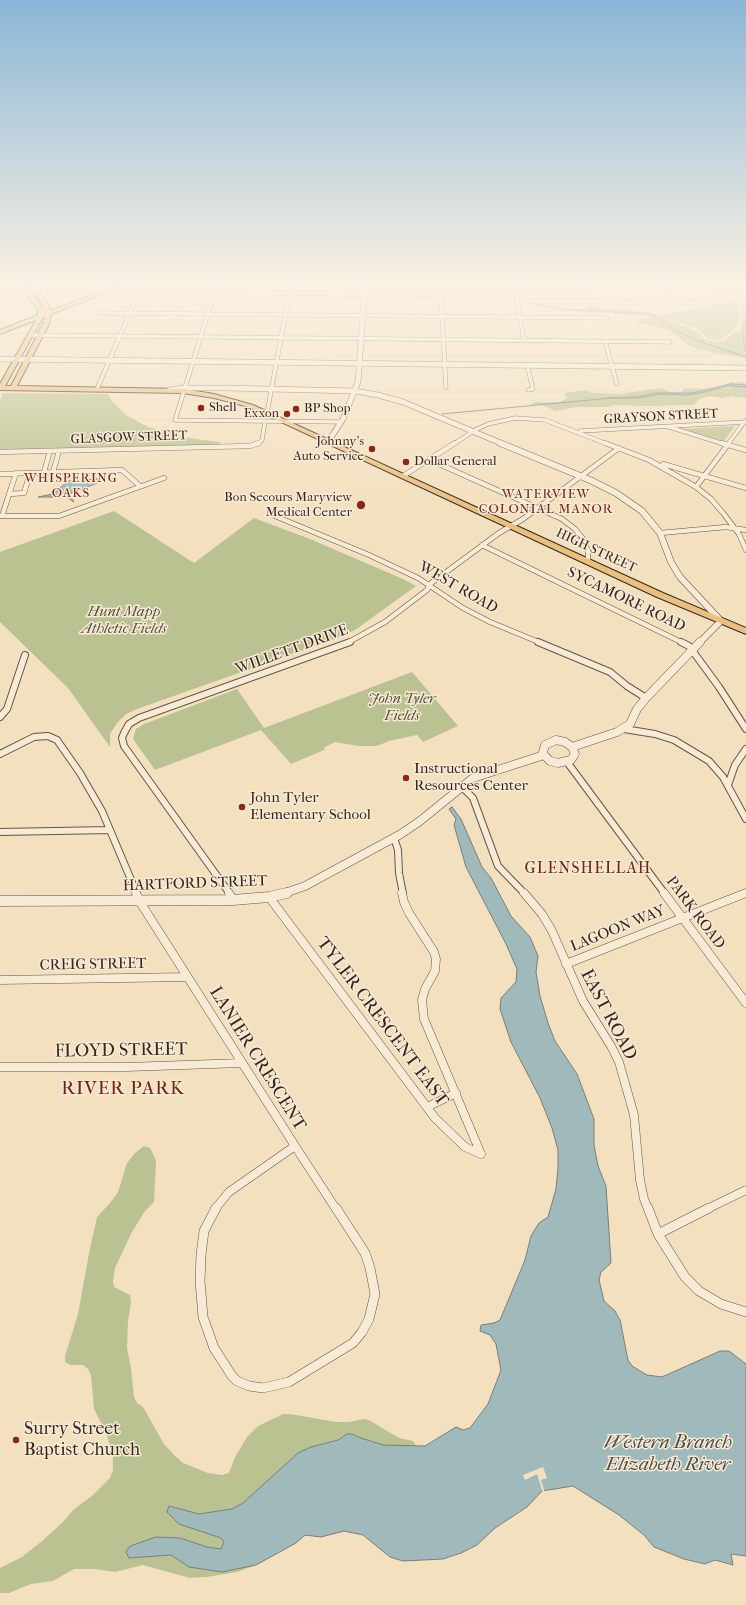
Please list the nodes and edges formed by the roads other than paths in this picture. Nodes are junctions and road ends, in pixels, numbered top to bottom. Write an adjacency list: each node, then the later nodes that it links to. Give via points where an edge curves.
1 (0, 359): 2 (street)
2 (17, 359): 7 (street); 17 (main road)
3 (277, 359): 10 (street)
4 (360, 359): 11 (street)
5 (444, 359): 12 (street)
6 (610, 359): 14 (street)
7 (28, 360): 8 (street); 18 (main road)
8 (109, 360): 9 (street); 20 (street)
9 (193, 361): 10 (street); 22 (street)
10 (276, 363): 11 (street); 23 (street)
11 (360, 363): 12 (street); 25 (street)
12 (444, 364): 13 (street); 19 (street)
13 (527, 365): 14 (street); 24 (street, via 533,389)
14 (612, 366): 15 (street); 16 (street)
15 (746, 368)
16 (617, 384)
17 (0, 388): 18 (main road, HIGH STREET)
18 (13, 388): 20 (main road, HIGH STREET)
19 (446, 388)
20 (97, 389): 22 (main road, HIGH STREET)
21 (237, 389): 22 (street); 23 (street); 26 (street)
22 (184, 390): 26 (main road, HIGH STREET); 29 (street, via 175,419 177,421)
23 (271, 390): 25 (street); 27 (street)
24 (528, 390)
25 (355, 391): 31 (street); 33 (street, via 393,399)
26 (214, 396): 27 (main road, HIGH STREET)
27 (266, 413): 30 (main road, HIGH STREET)
28 (745, 421): 32 (street, GRAYSON STREET); 36 (street)
29 (265, 422): 30 (street); 40 (street, GLASGOW STREET, via 262,440 250,446)
30 (286, 422): 31 (street); 35 (main road, HIGH STREET)
31 (341, 422): 35 (street)
32 (667, 427): 34 (street, GRAYSON STREET); 36 (street)
33 (473, 431): 34 (street, via 495,421 522,418 553,422); 42 (street); 50 (street)
34 (578, 431): 37 (street)
35 (328, 442): 49 (main road, HIGH STREET)
36 (727, 445): 38 (street); 51 (street)
37 (619, 448): 43 (street); 50 (street, WILLETT DRIVE)
38 (746, 450)
39 (50, 451): 40 (street, GLASGOW STREET); 41 (street, GLASGOW STREET); 44 (street)
40 (60, 451): 45 (street)
41 (0, 452)
42 (430, 460): 49 (street); 57 (street)
43 (650, 460): 51 (street); 54 (street)
44 (44, 472): 45 (street); 47 (street)
45 (53, 472): 53 (street, via 122,470)
46 (16, 473): 47 (street); 48 (street); 56 (street)
47 (30, 473): 56 (street, via 24,493)
48 (0, 474)
49 (403, 476): 60 (main road, HIGH STREET)
50 (580, 476): 57 (street, WILLETT DRIVE); 63 (street, via 630,502 646,515)
51 (704, 476): 54 (street); 55 (street)
52 (164, 478): 53 (street)
53 (140, 486): 58 (street, via 59,516)
54 (696, 487): 61 (street, via 717,504)
55 (746, 488)
56 (9, 494): 58 (street)
57 (538, 508): 60 (street, WILLETT DRIVE); 66 (street, via 562,519 580,534 586,546)
58 (1, 516)
59 (275, 516): 67 (street, WEST ROAD)
60 (511, 527): 64 (street, WILLETT DRIVE); 66 (main road, HIGH STREET)
61 (734, 527): 62 (street); 63 (street); 65 (street)
62 (746, 530)
63 (660, 533): 68 (street, via 680,577)
64 (482, 545): 67 (street, WILLETT DRIVE); 70 (street, SYCAMORE ROAD, via 683,642)
65 (746, 550)
66 (588, 562): 68 (main road, HIGH STREET)
67 (430, 585): 72 (street, WEST ROAD, via 463,608 490,622 610,672); 90 (street, WILLETT DRIVE, via 385,622 352,641 139,718 126,729 122,738 124,746)
68 (721, 621): 69 (main road, HIGH STREET); 70 (street)
69 (746, 631)
70 (693, 650): 72 (street); 75 (street, SYCAMORE ROAD)
71 (25, 655): 73 (street, via 7,709)
72 (646, 698): 74 (street, via 637,709 634,719)
73 (0, 717)
74 (624, 729): 76 (street); 81 (street, via 655,734 683,744 709,761)
75 (746, 729)
76 (572, 747): 79 (street, via 565,742 551,741 543,748); 80 (street, via 575,754)
77 (746, 749): 81 (street, via 735,765)
78 (0, 754): 84 (street, LANIER CRESCENT, via 34,737 48,736 56,740 91,791)
79 (544, 755): 80 (street, via 554,762); 82 (street, HARTFORD STREET, via 481,775)
80 (567, 762): 92 (street, PARK ROAD)
81 (728, 785): 83 (street)
82 (462, 787): 86 (street, HARTFORD STREET); 93 (street, EAST ROAD, via 473,798 498,866 542,914)
83 (746, 819)
84 (110, 830): 85 (street); 89 (street, LANIER CRESCENT)
85 (0, 832)
86 (394, 838): 88 (street, HARTFORD STREET, via 305,886); 99 (street, via 398,850 404,902 436,959 435,970 422,1000 424,1019)
87 (746, 893): 92 (street, LAGOON WAY)
88 (269, 897): 90 (street, HARTFORD STREET); 100 (street, TYLER CRESCENT EAST)
89 (139, 900): 90 (street, HARTFORD STREET); 91 (street, HARTFORD STREET); 94 (street, LANIER CRESCENT)
90 (233, 900)
91 (0, 901)
92 (682, 918): 93 (street, LAGOON WAY); 96 (street, PARK ROAD)
93 (566, 964): 103 (street, EAST ROAD, via 583,1001 619,1062 634,1115 644,1199)
94 (187, 977): 95 (street, CREIG STREET); 97 (street, LANIER CRESCENT)
95 (0, 980)
96 (746, 1003)
97 (242, 1063): 98 (street, FLOYD STREET, via 128,1067); 101 (street, LANIER CRESCENT)
98 (0, 1067)
99 (456, 1093): 100 (street); 100 (street, TYLER CRESCENT EAST, via 481,1154 465,1147 444,1128)
100 (427, 1107)
101 (294, 1146): 101 (street, LANIER CRESCENT, via 229,1192 212,1213 204,1231 200,1281 203,1317 214,1348 237,1381 263,1388 296,1378 353,1343 365,1325 375,1294 365,1253)
102 (746, 1190): 103 (street)
103 (658, 1234): 104 (street, EAST ROAD, via 685,1277 699,1291 721,1304)
104 (746, 1312)

